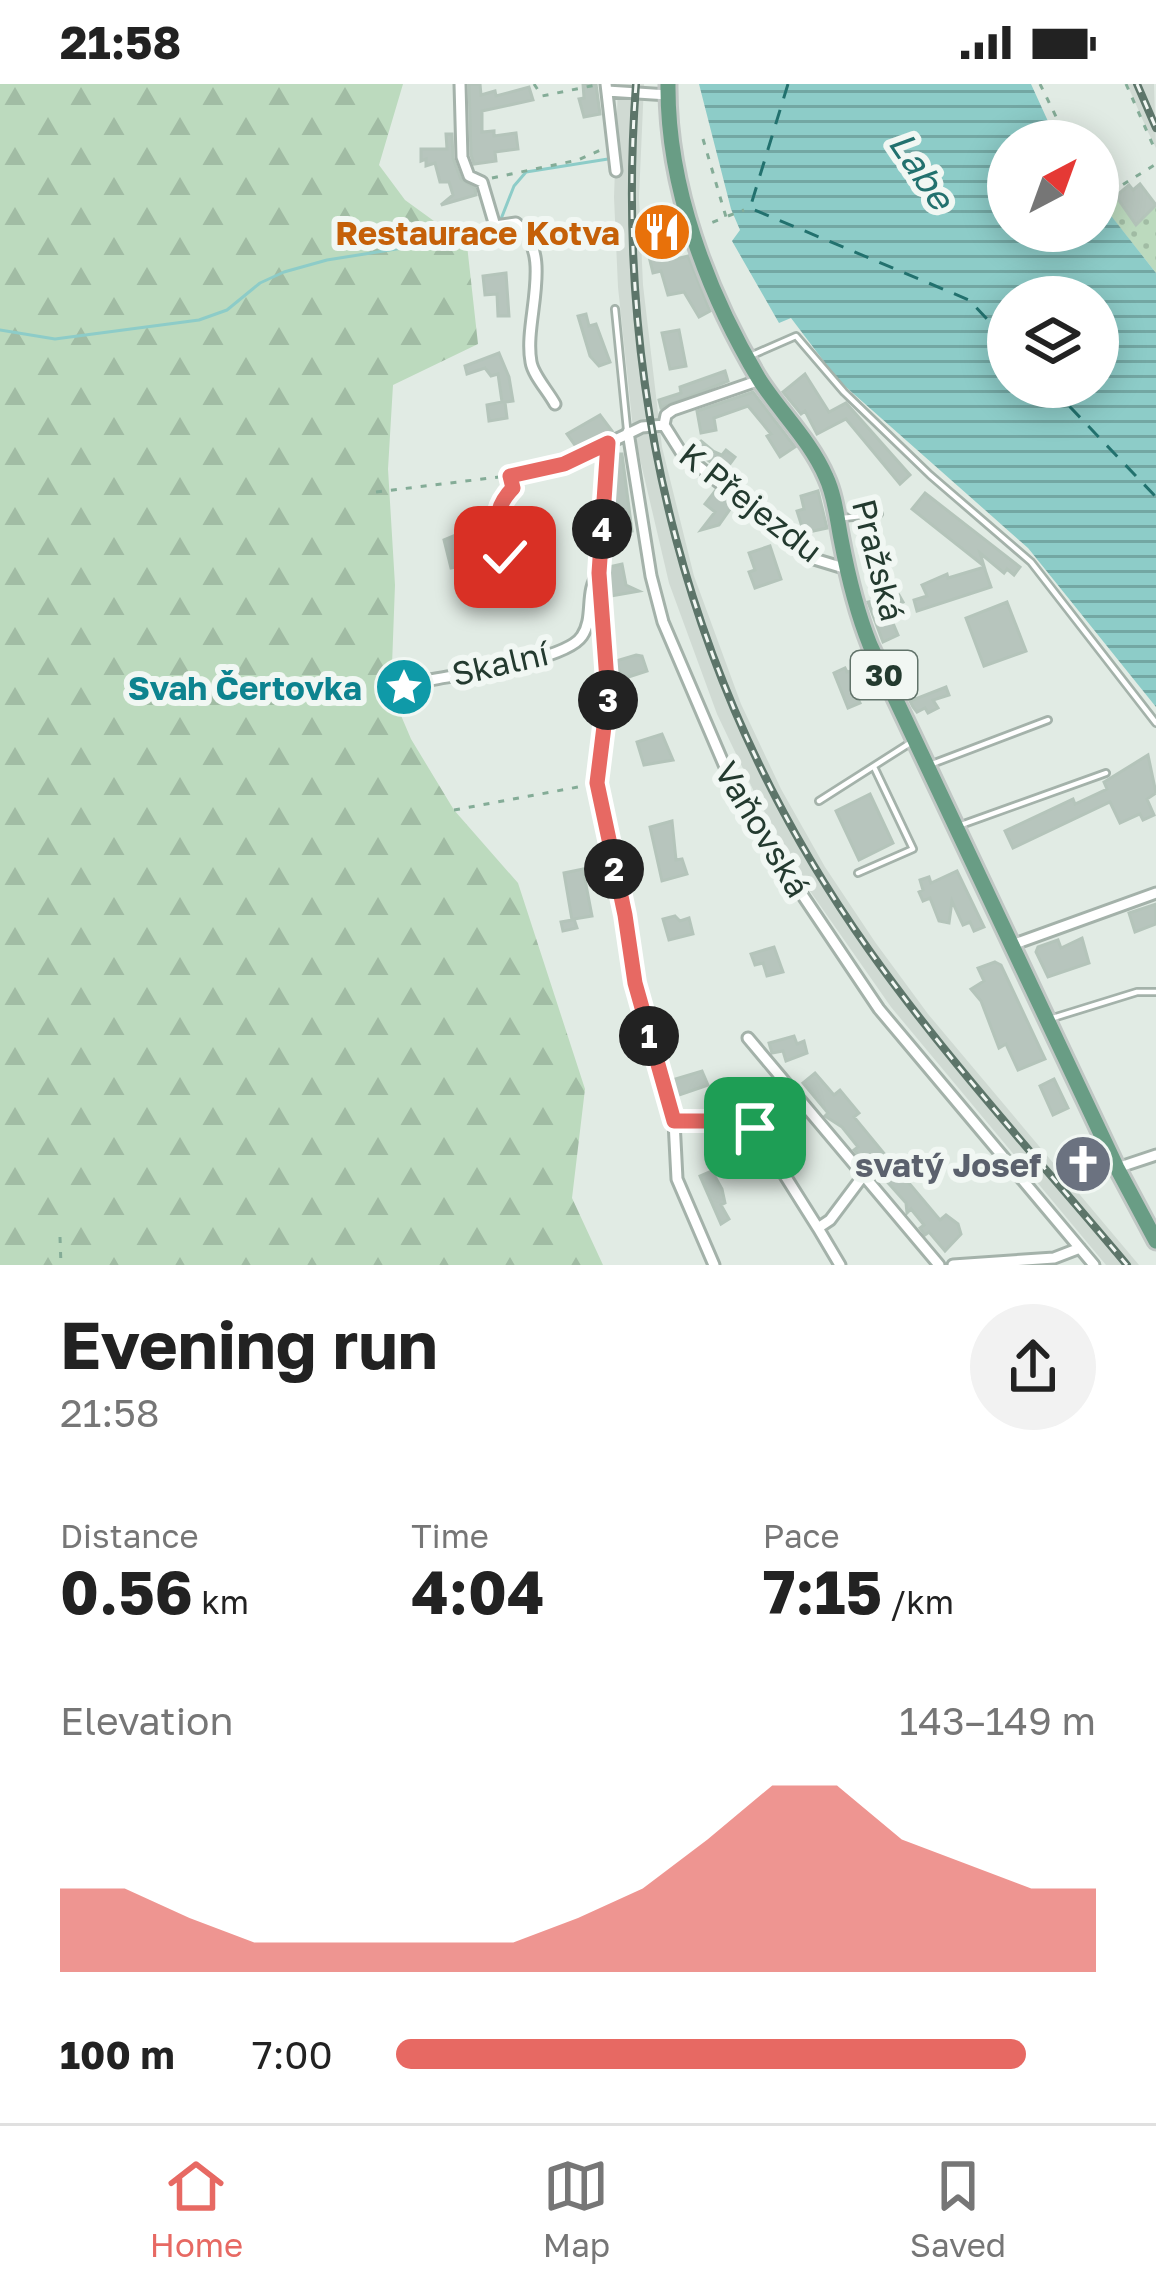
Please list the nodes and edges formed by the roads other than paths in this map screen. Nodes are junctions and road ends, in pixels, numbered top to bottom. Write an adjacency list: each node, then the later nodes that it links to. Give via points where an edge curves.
1 (460, 84): 8 (street, via 467,171 482,182 495,226 516,223 535,253 530,365)
2 (605, 86): 3 (street); 4 (street)
3 (668, 89): 6 (main road, Pražská / 30, via 692,230)
4 (616, 171)
5 (615, 309): 10 (lane, Vaňovská)
6 (748, 357): 7 (main road, Pražská / 30); 19 (lane, via 796,336 930,475 1031,562)
7 (760, 380): 9 (street, K Přejezdu, via 673,410); 14 (main road, Pražská / 30, via 826,475)
8 (555, 404)
9 (664, 425): 10 (street, K Přejezdu); 15 (street, K Přejezdu, via 681,452 814,559)
10 (628, 432): 11 (street, K Přejezdu); 38 (street, Vaňovská, via 663,622 740,802 879,1009)
11 (608, 443): 12 (street, K Přejezdu); 16 (street)
12 (510, 476)
13 (879, 514): 14 (lane)
14 (837, 519): 15 (main road, Pražská / 30)
15 (847, 568): 20 (main road, Pražská / 30, via 870,645)
16 (599, 573): 17 (street, Skalní, via 576,644); 32 (street, via 608,694 597,783 635,983)
17 (419, 682)
18 (1048, 720): 21 (lane)
19 (1156, 723)
20 (915, 740): 21 (main road, Pražská / 30); 22 (lane)
21 (927, 766): 25 (main road, Pražská / 30)
22 (874, 767): 24 (lane); 26 (lane, via 913,849)
23 (1106, 773): 25 (lane)
24 (819, 801)
25 (956, 827): 28 (main road, Pražská / 30)
26 (858, 873)
27 (1156, 893): 28 (street)
28 (1012, 945): 30 (main road, Pražská / 30)
29 (1156, 992): 30 (lane)
30 (1048, 1020): 34 (main road, Pražská / 30)
31 (748, 1038): 35 (street)
32 (674, 1121): 36 (street, via 755,1128); 39 (street, via 677,1179)
33 (1156, 1155): 34 (street)
34 (1117, 1168): 37 (main road, Pražská / 30)
35 (863, 1176): 36 (street); 41 (street)
36 (818, 1228): 40 (street)
37 (1156, 1241)
38 (1080, 1248): 42 (street, via 1054,1258); 43 (street, Vaňovská)
39 (714, 1265)
40 (840, 1265)
41 (938, 1265)
42 (953, 1265)
43 (1094, 1265)

